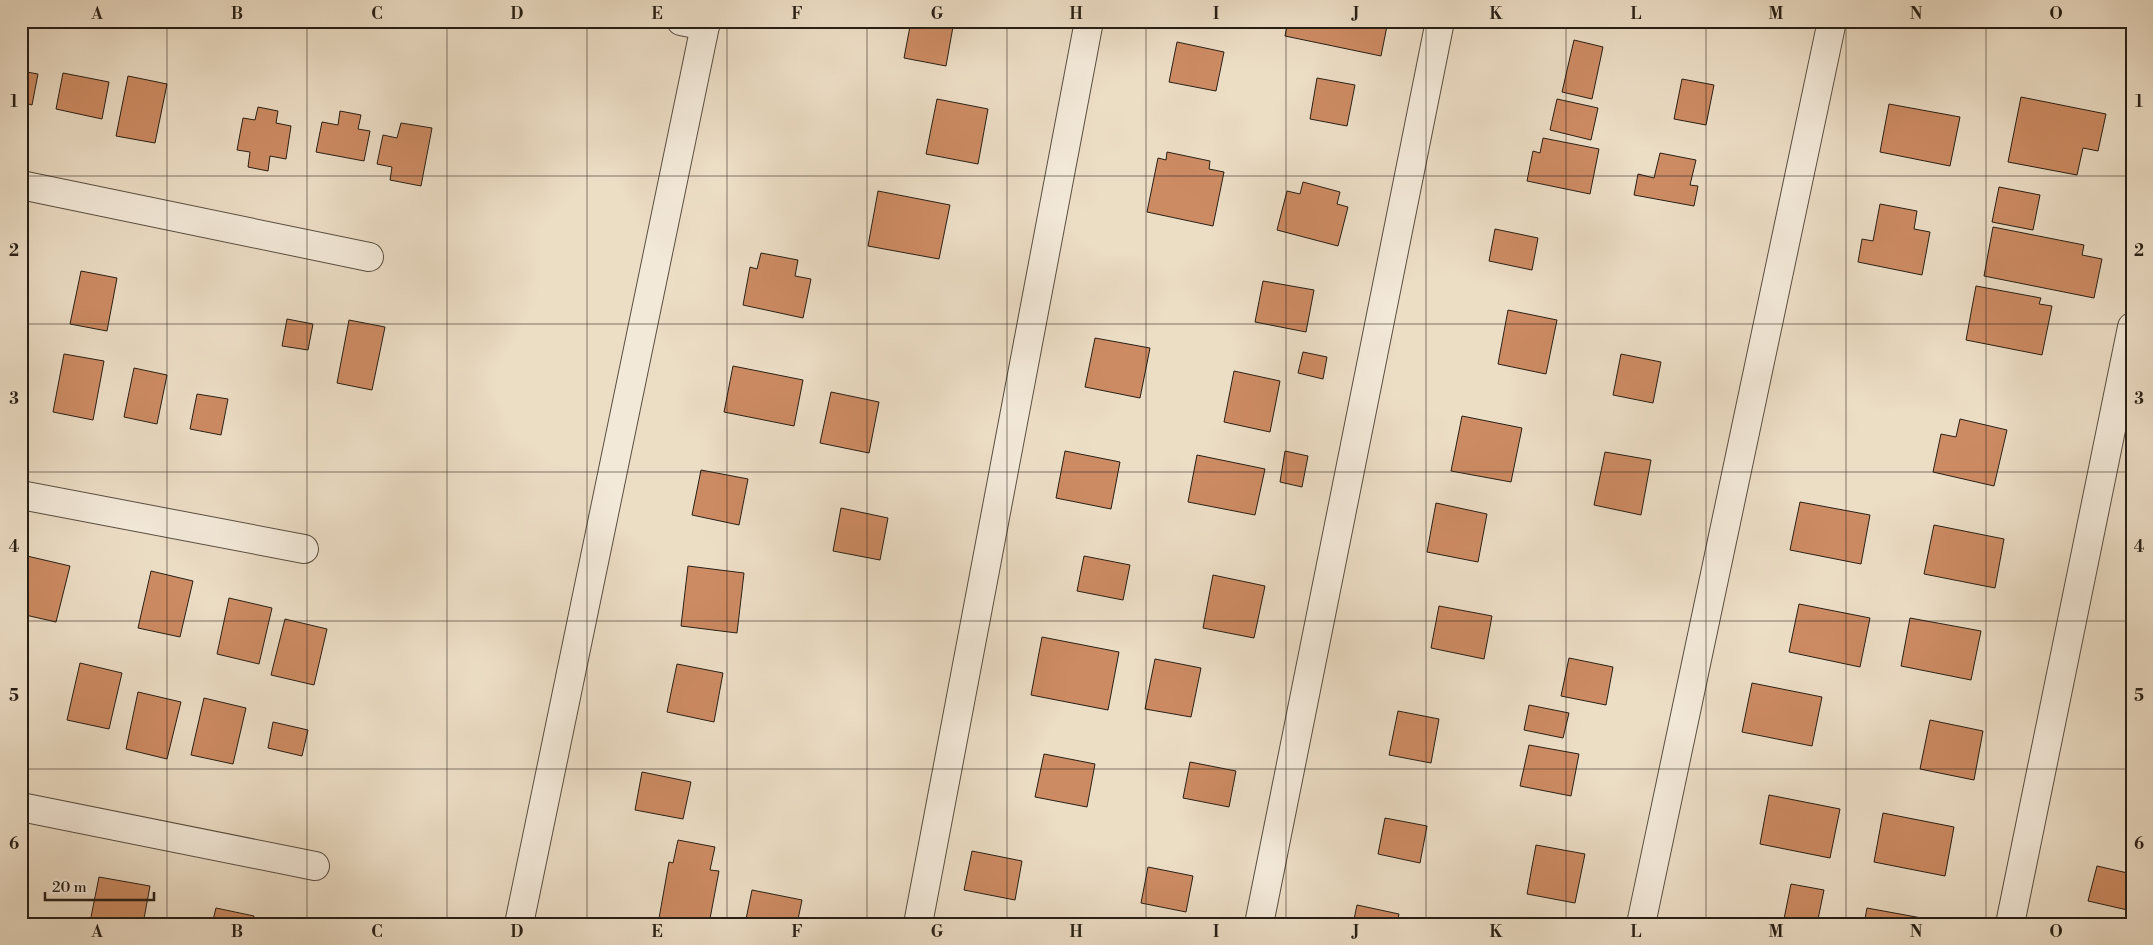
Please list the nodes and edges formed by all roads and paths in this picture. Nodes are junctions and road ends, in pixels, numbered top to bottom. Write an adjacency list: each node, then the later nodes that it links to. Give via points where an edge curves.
1 (1089, 21): 13 (street)
2 (1440, 21): 14 (street)
3 (1832, 21): 15 (street)
4 (697, 23): 12 (street)
5 (21, 185): 6 (street)
6 (369, 257)
7 (2132, 327): 16 (street)
8 (21, 495): 9 (street)
9 (304, 550)
10 (21, 807): 11 (street)
11 (315, 866)
12 (519, 924)
13 (918, 924)
14 (1259, 924)
15 (1640, 924)
16 (2010, 924)

